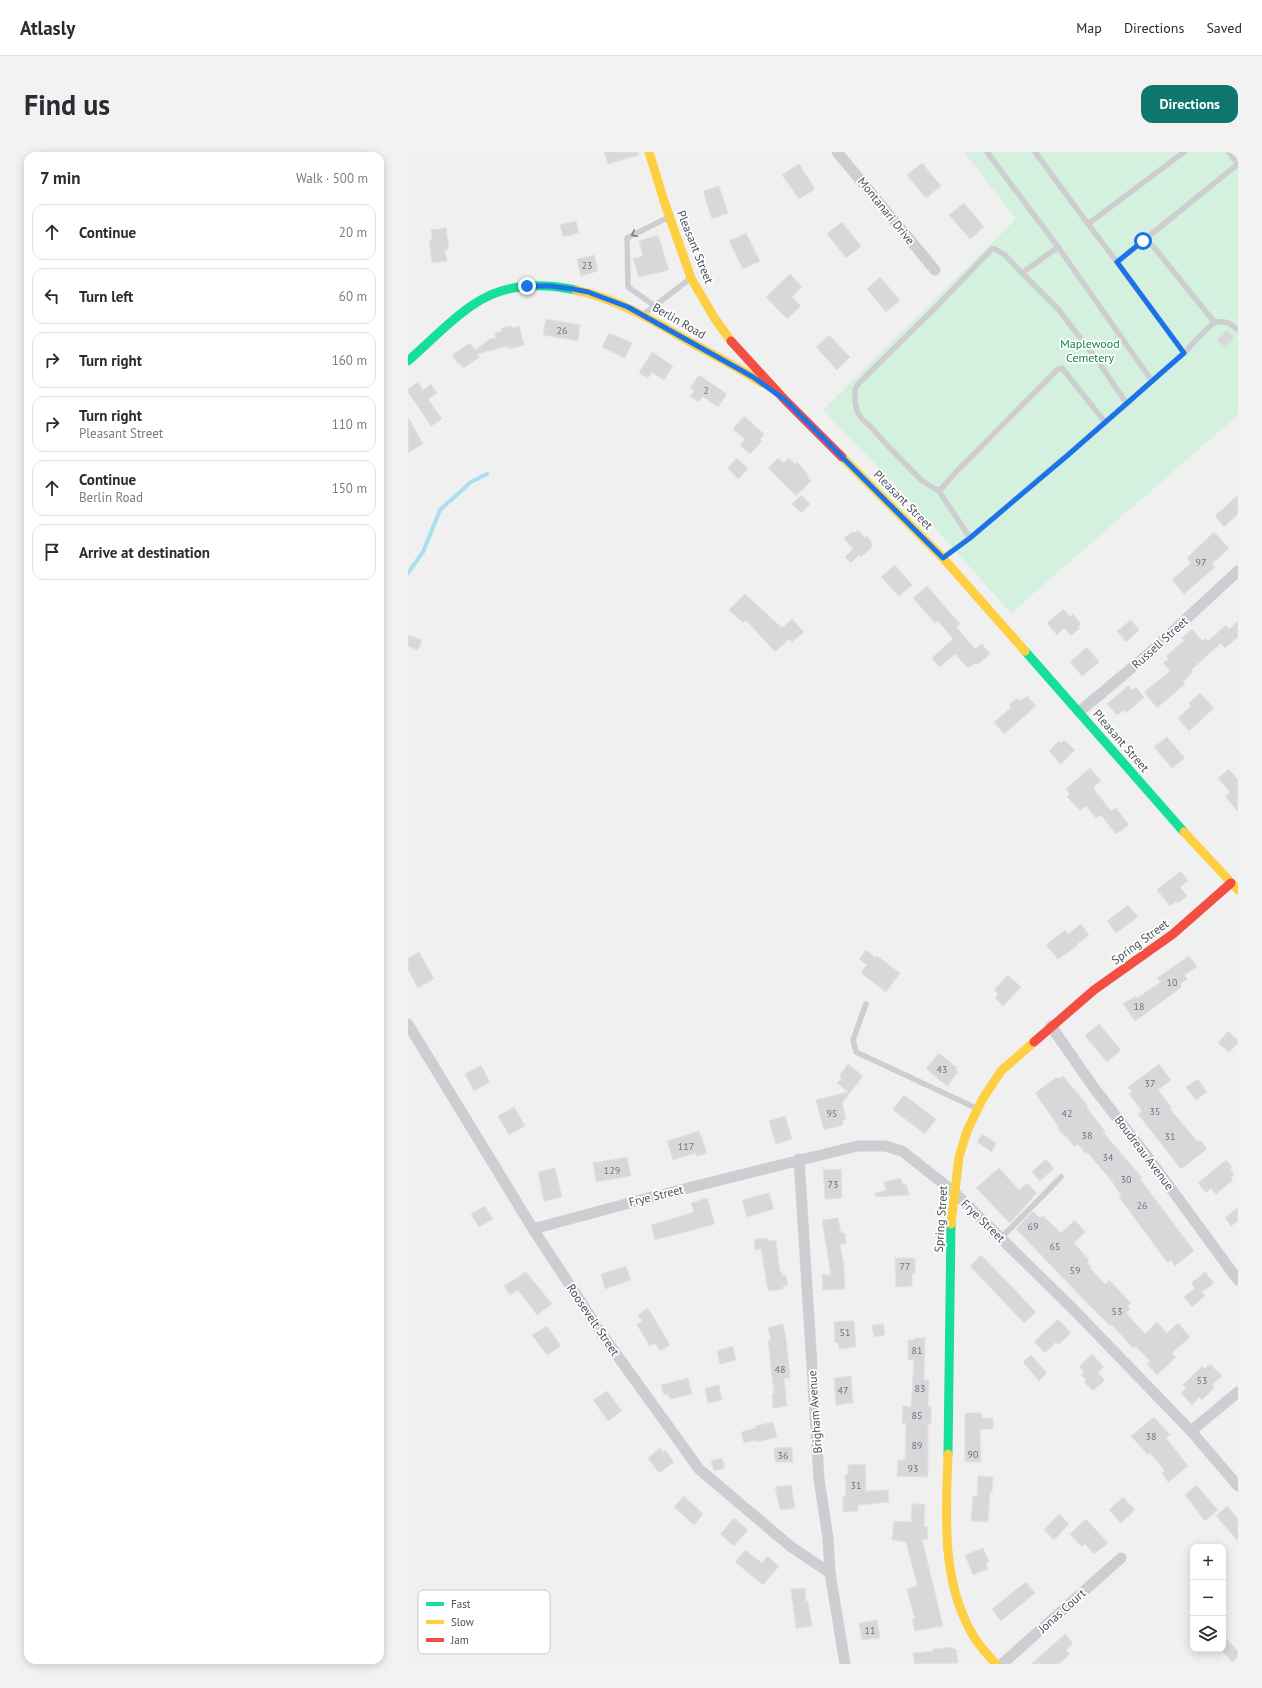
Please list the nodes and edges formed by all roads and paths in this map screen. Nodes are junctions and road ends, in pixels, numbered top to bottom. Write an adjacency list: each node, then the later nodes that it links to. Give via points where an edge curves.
1 (649, 152): 8 (street, Pleasant Street)
2 (837, 152): 13 (street, Montanari Drive)
3 (987, 152): 11 (lane)
4 (1035, 152): 9 (lane)
5 (1184, 152): 9 (lane)
6 (1229, 152): 7 (lane)
7 (1238, 164): 10 (lane)
8 (669, 217): 15 (street, Pleasant Street); 16 (lane, one-way to 16, via 627,238 628,287)
9 (1088, 224): 12 (lane)
10 (1143, 241): 12 (lane); 18 (lane, via 1153,246)
11 (1058, 248): 14 (lane); 22 (lane)
12 (1117, 262): 20 (lane)
13 (935, 270)
14 (1022, 273): 24 (lane, via 1058,309); 26 (lane, via 1005,255 992,249 855,389 857,411 862,419 922,481)
15 (691, 278): 16 (lane); 23 (street, Pleasant Street, via 715,319 734,344)
16 (655, 306): 17 (lane)
17 (644, 314): 21 (street, Berlin Road, via 619,303 573,289 527,286 493,293 467,308); 23 (street, Berlin Road, via 753,377)
18 (1215, 323): 19 (lane, via 1234,325); 20 (lane)
19 (1238, 330)
20 (1184, 353): 22 (lane)
21 (408, 361)
22 (1152, 382): 24 (lane)
23 (785, 400): 28 (street, Pleasant Street)
24 (1127, 404): 25 (lane)
25 (1105, 422): 26 (lane, via 1062,368 1058,368); 27 (lane)
26 (939, 491): 27 (lane)
27 (970, 538): 28 (lane)
28 (943, 558): 30 (street, Pleasant Street)
29 (1238, 571): 30 (street, Russell Street, via 1146,656)
30 (1079, 712): 31 (street, Pleasant Street)
31 (1231, 883): 32 (street, Pleasant Street); 35 (street, Spring Street, via 1173,934 1094,990)
32 (1238, 890)
33 (866, 1004): 36 (lane, via 853,1040 856,1052)
34 (408, 1024): 40 (street, Roosevelt Street)
35 (1051, 1026): 36 (street, Spring Street, via 1001,1071); 42 (street, Boudreau Avenue, via 1094,1088)
36 (978, 1109): 39 (street, Spring Street, via 967,1131 959,1157)
37 (799, 1159): 39 (street, Frye Street, via 857,1146 885,1146 902,1151); 40 (street, Frye Street); 47 (street, Brigham Avenue, via 820,1479)
38 (1061, 1177): 41 (lane)
39 (954, 1192): 41 (street, Frye Street); 49 (street, Spring Street, via 950,1232 946,1524 948,1561 960,1608 970,1631)
40 (533, 1229): 47 (street, Roosevelt Street, via 604,1337 700,1469 790,1546)
41 (1001, 1238): 44 (street, Frye Street)
42 (1238, 1280)
43 (1238, 1392): 44 (street)
44 (1191, 1431): 45 (street, Frye Street)
45 (1238, 1486)
46 (1122, 1558): 50 (street, Jonas Court)
47 (830, 1573): 48 (street, Brigham Avenue)
48 (845, 1664)
49 (996, 1664)
50 (1002, 1664)

